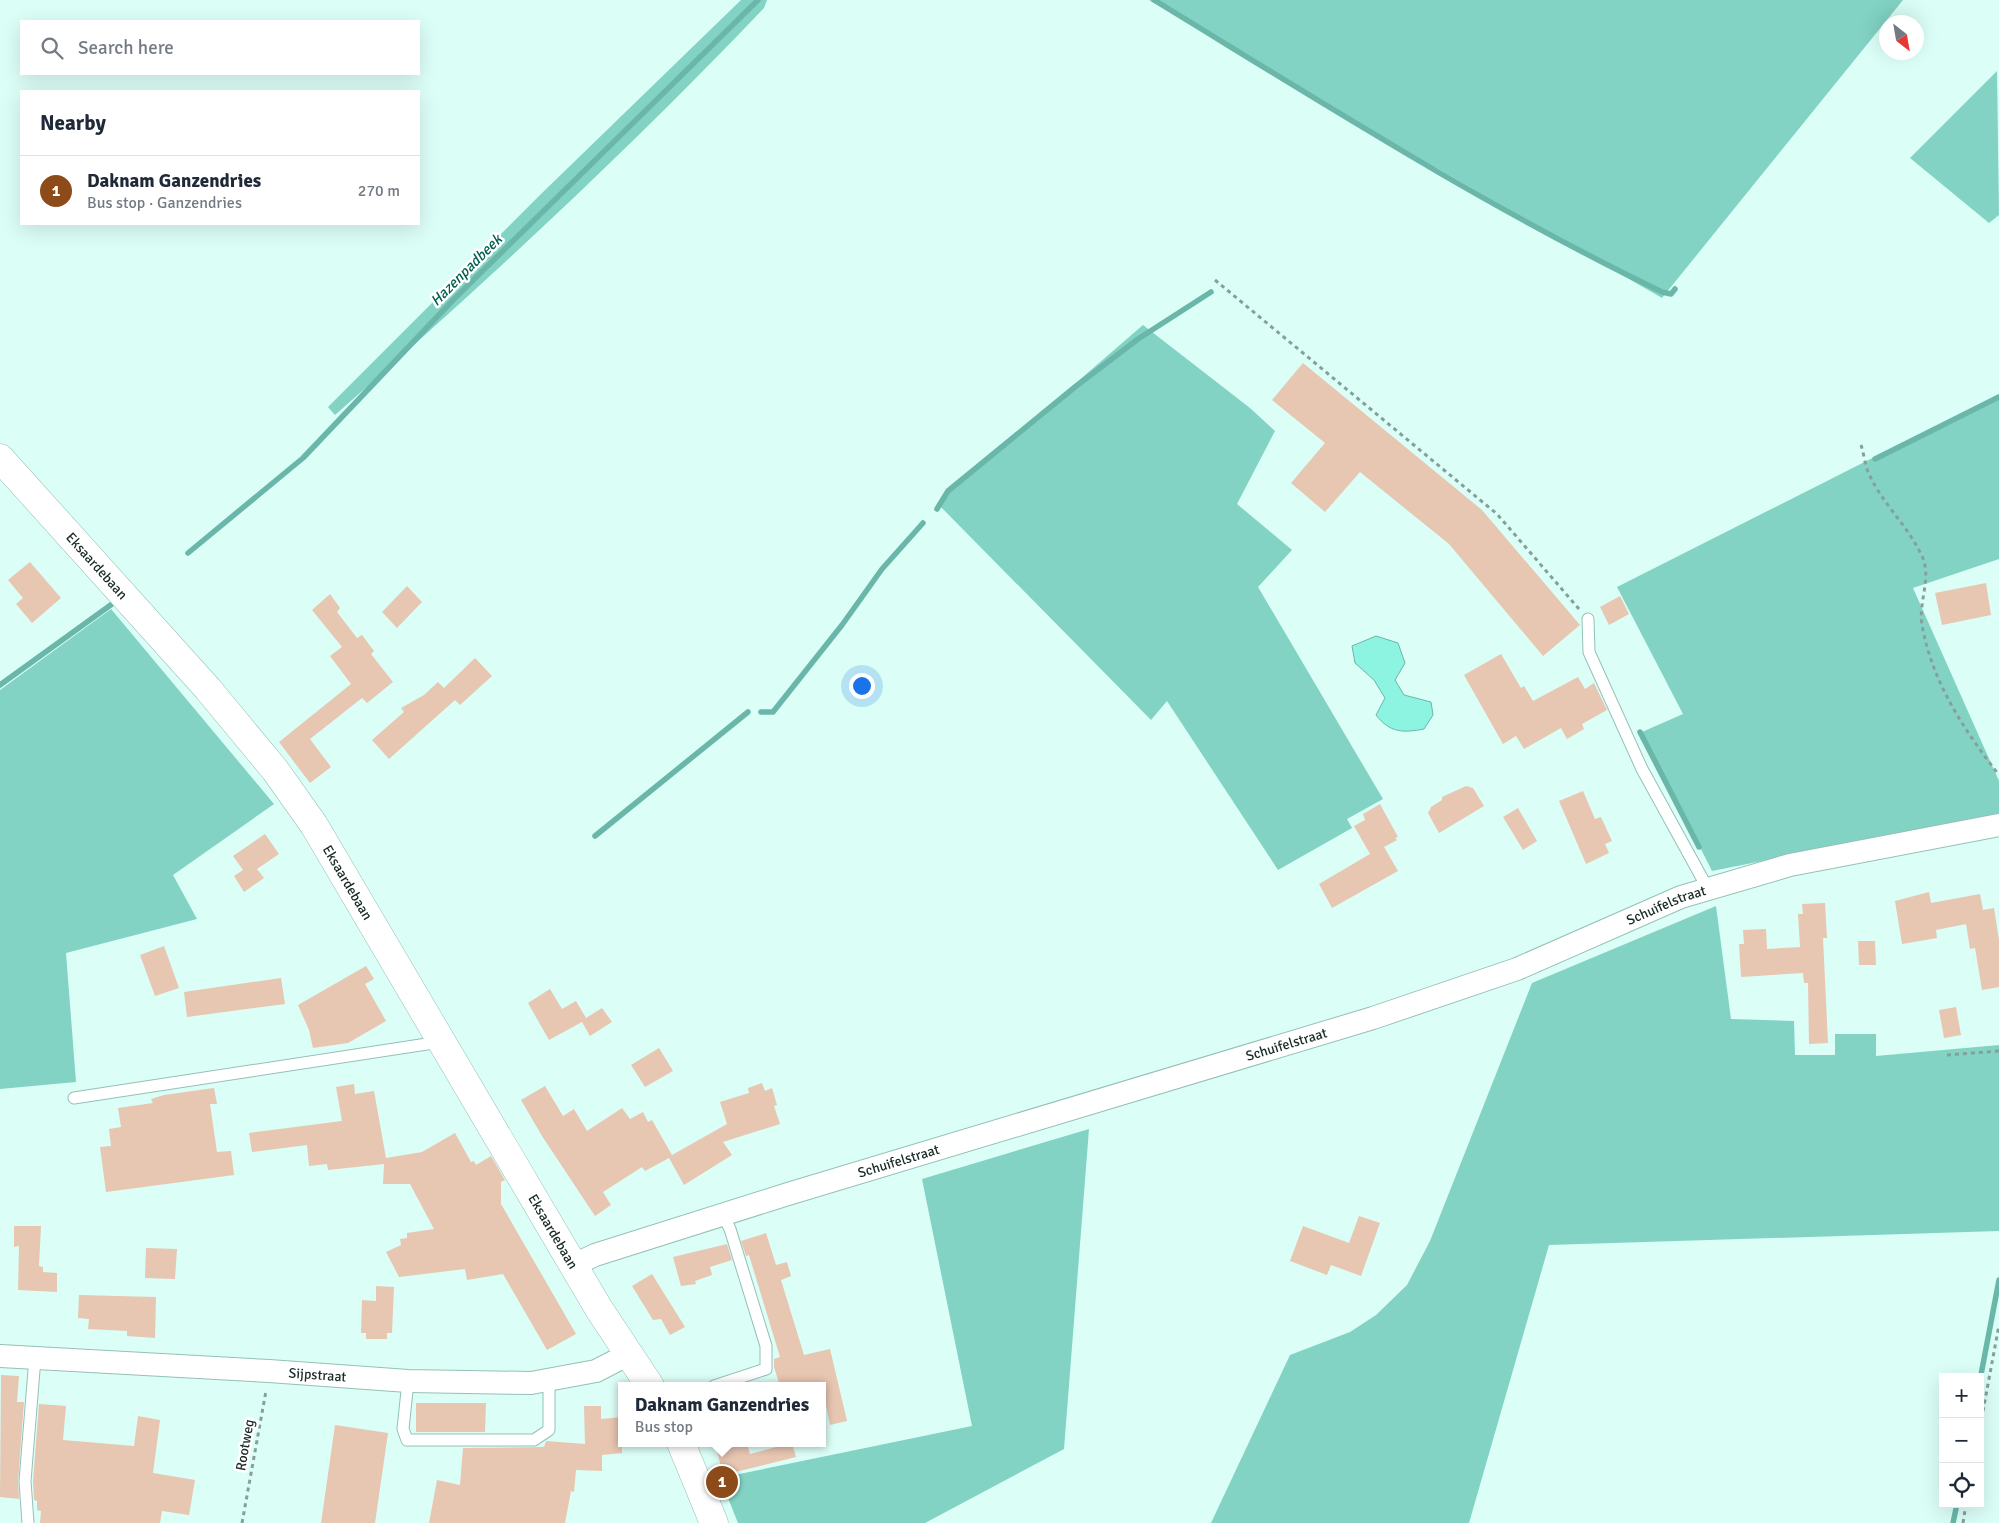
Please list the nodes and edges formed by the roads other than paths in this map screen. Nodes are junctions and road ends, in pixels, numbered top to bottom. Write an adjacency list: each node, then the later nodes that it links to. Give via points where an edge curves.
1 (0, 458): 5 (main road, Eksaardebaan, via 208,689 275,770 319,833)
2 (1588, 619): 4 (lane, via 1589,652 1642,769)
3 (1999, 825): 4 (street, Schuifelstraat, via 1790,866)
4 (1708, 889): 7 (street, Schuifelstraat, via 1682,896 1517,969 1373,1018)
5 (442, 1042): 6 (lane); 8 (main road, Eksaardebaan)
6 (74, 1098)
7 (723, 1214): 8 (street, Schuifelstraat, via 595,1255); 15 (lane, via 766,1346 766,1370)
8 (574, 1265): 9 (main road, Eksaardebaan)
9 (629, 1354): 12 (street, Sijpstraat, via 596,1372); 14 (main road, Eksaardebaan)
10 (0, 1356): 11 (street, Sijpstraat)
11 (35, 1358): 13 (street, Sijpstraat); 17 (lane, via 25,1481)
12 (549, 1379): 13 (street, Sijpstraat, via 531,1382); 13 (lane, via 549,1430 534,1440 407,1440 403,1429)
13 (408, 1381)
14 (647, 1382)
15 (727, 1382)
16 (683, 1447): 18 (main road)
17 (28, 1523)
18 (714, 1523)

